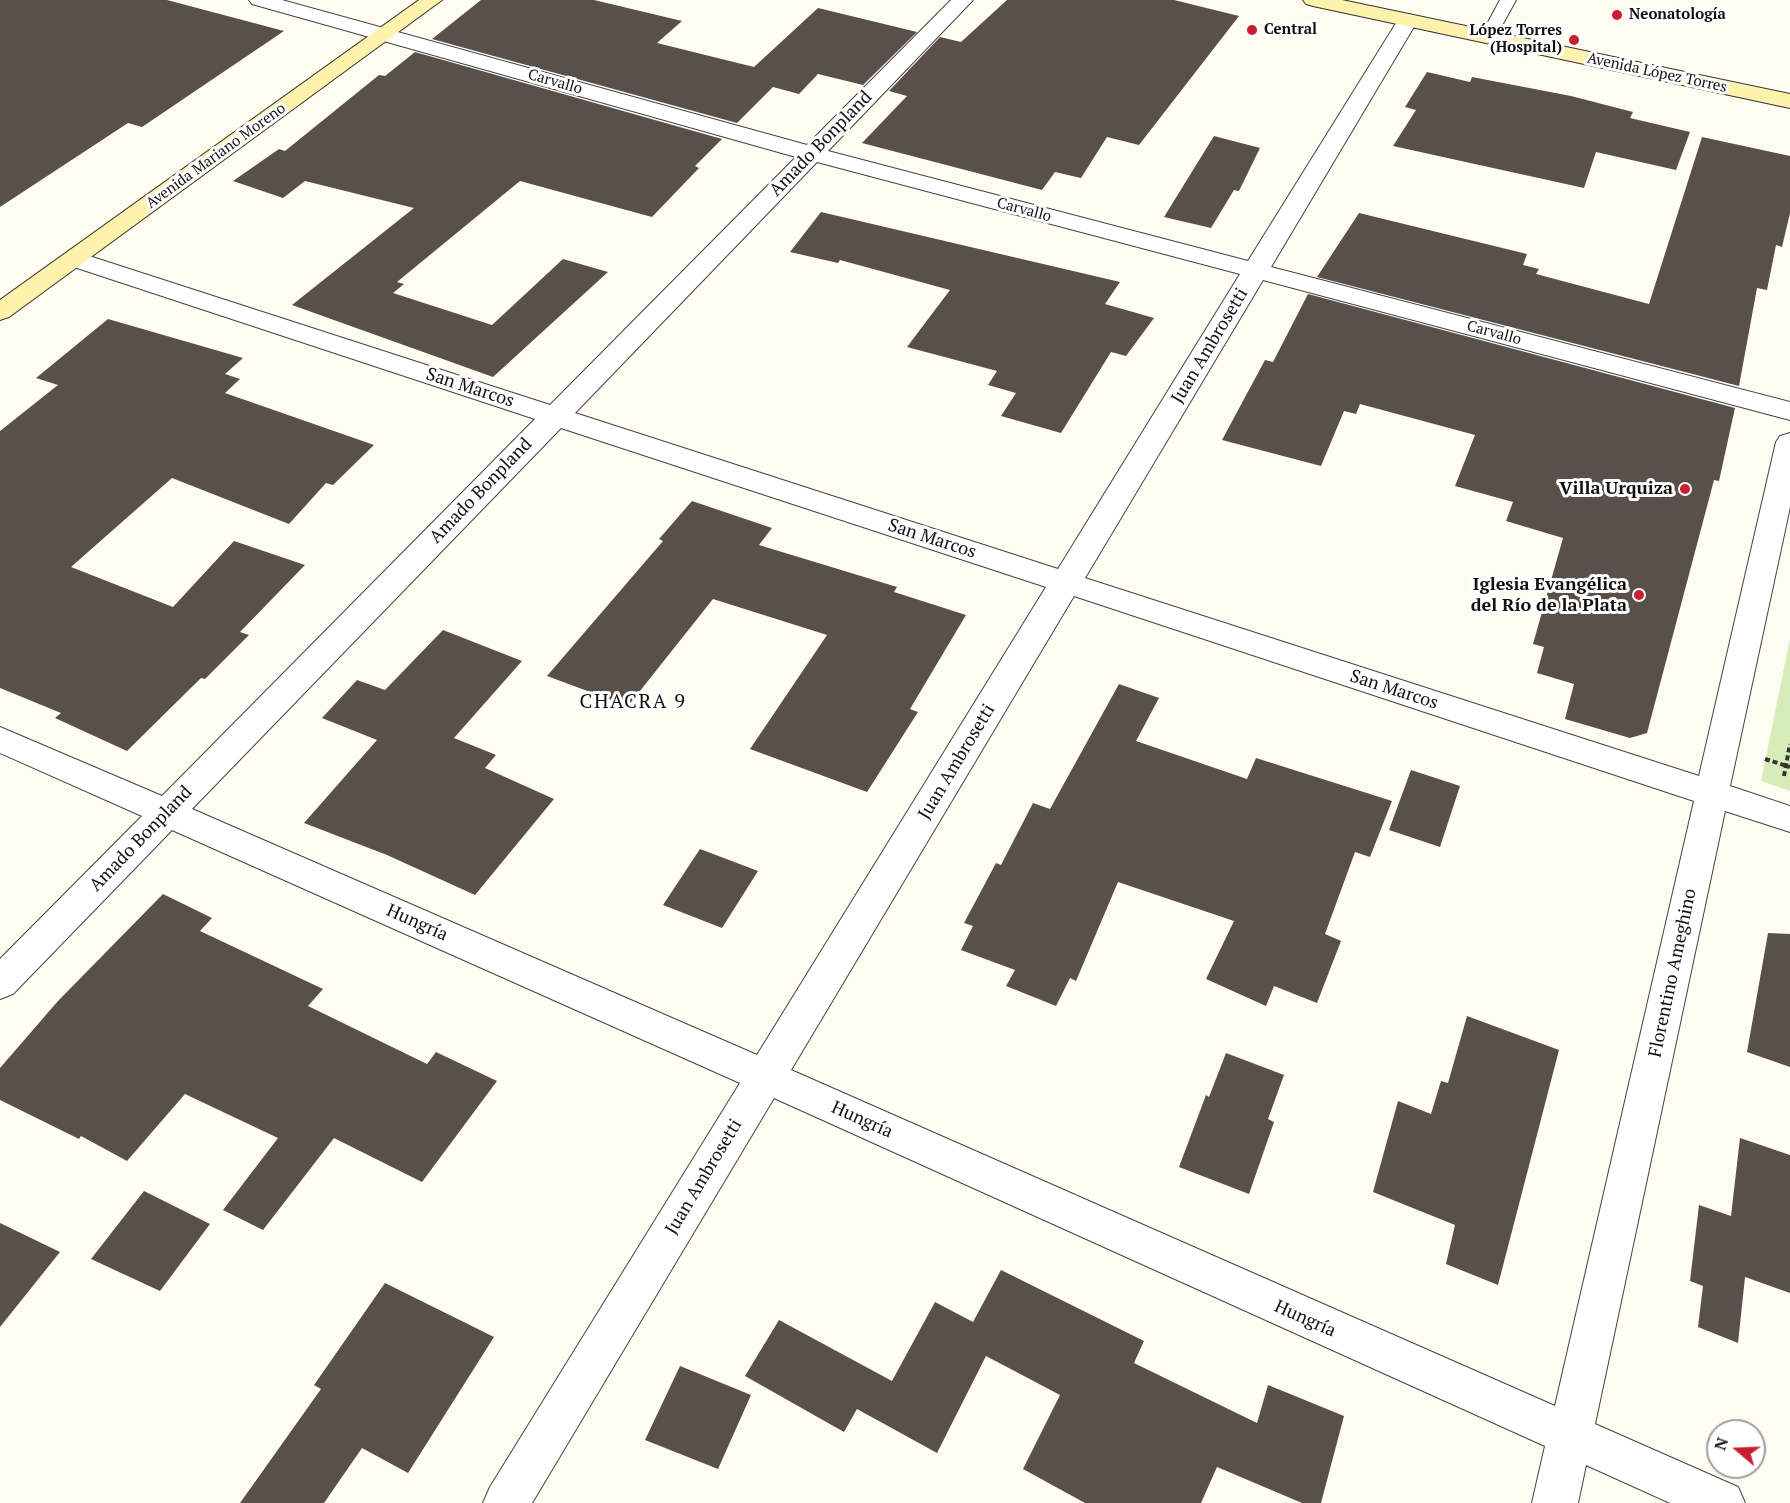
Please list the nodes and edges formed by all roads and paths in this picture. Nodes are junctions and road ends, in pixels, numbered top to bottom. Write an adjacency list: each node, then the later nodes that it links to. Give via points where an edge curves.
1 (259, 0): 7 (street, Carvallo)
2 (432, 0): 7 (main road, Avenida Mariano Moreno)
3 (963, 0): 10 (street, Amado Bonpland)
4 (1313, 0): 6 (main road, Avenida López Torres)
5 (1508, 0): 8 (lane)
6 (1408, 20): 8 (main road, Avenida López Torres); 12 (street, Juan Ambrosetti)
7 (384, 34): 10 (street, Carvallo); 11 (main road, Avenida Mariano Moreno)
8 (1488, 37): 9 (main road, Avenida López Torres)
9 (1790, 101)
10 (812, 154): 12 (street, Carvallo); 15 (street, Amado Bonpland)
11 (74, 259): 13 (main road, Avenida Mariano Moreno); 15 (street, San Marcos)
12 (1256, 271): 14 (street, Carvallo); 17 (street, Juan Ambrosetti)
13 (0, 312)
14 (1790, 411)
15 (555, 416): 17 (street, San Marcos); 20 (street, Amado Bonpland)
16 (1790, 442): 19 (street, Florentino Ameghino)
17 (1066, 583): 19 (street, San Marcos); 23 (street, Juan Ambrosetti)
18 (0, 739): 20 (street, Hungría)
19 (1712, 794): 21 (street, San Marcos); 24 (street, Florentino Ameghino)
20 (167, 813): 22 (street, Amado Bonpland); 23 (street, Hungría)
21 (1790, 819)
22 (0, 983)
23 (765, 1076): 24 (street, Hungría); 25 (street, Juan Ambrosetti)
24 (1570, 1437): 26 (street, Florentino Ameghino); 27 (street, Hungría)
25 (506, 1503)
26 (1555, 1503)
27 (1722, 1503)

